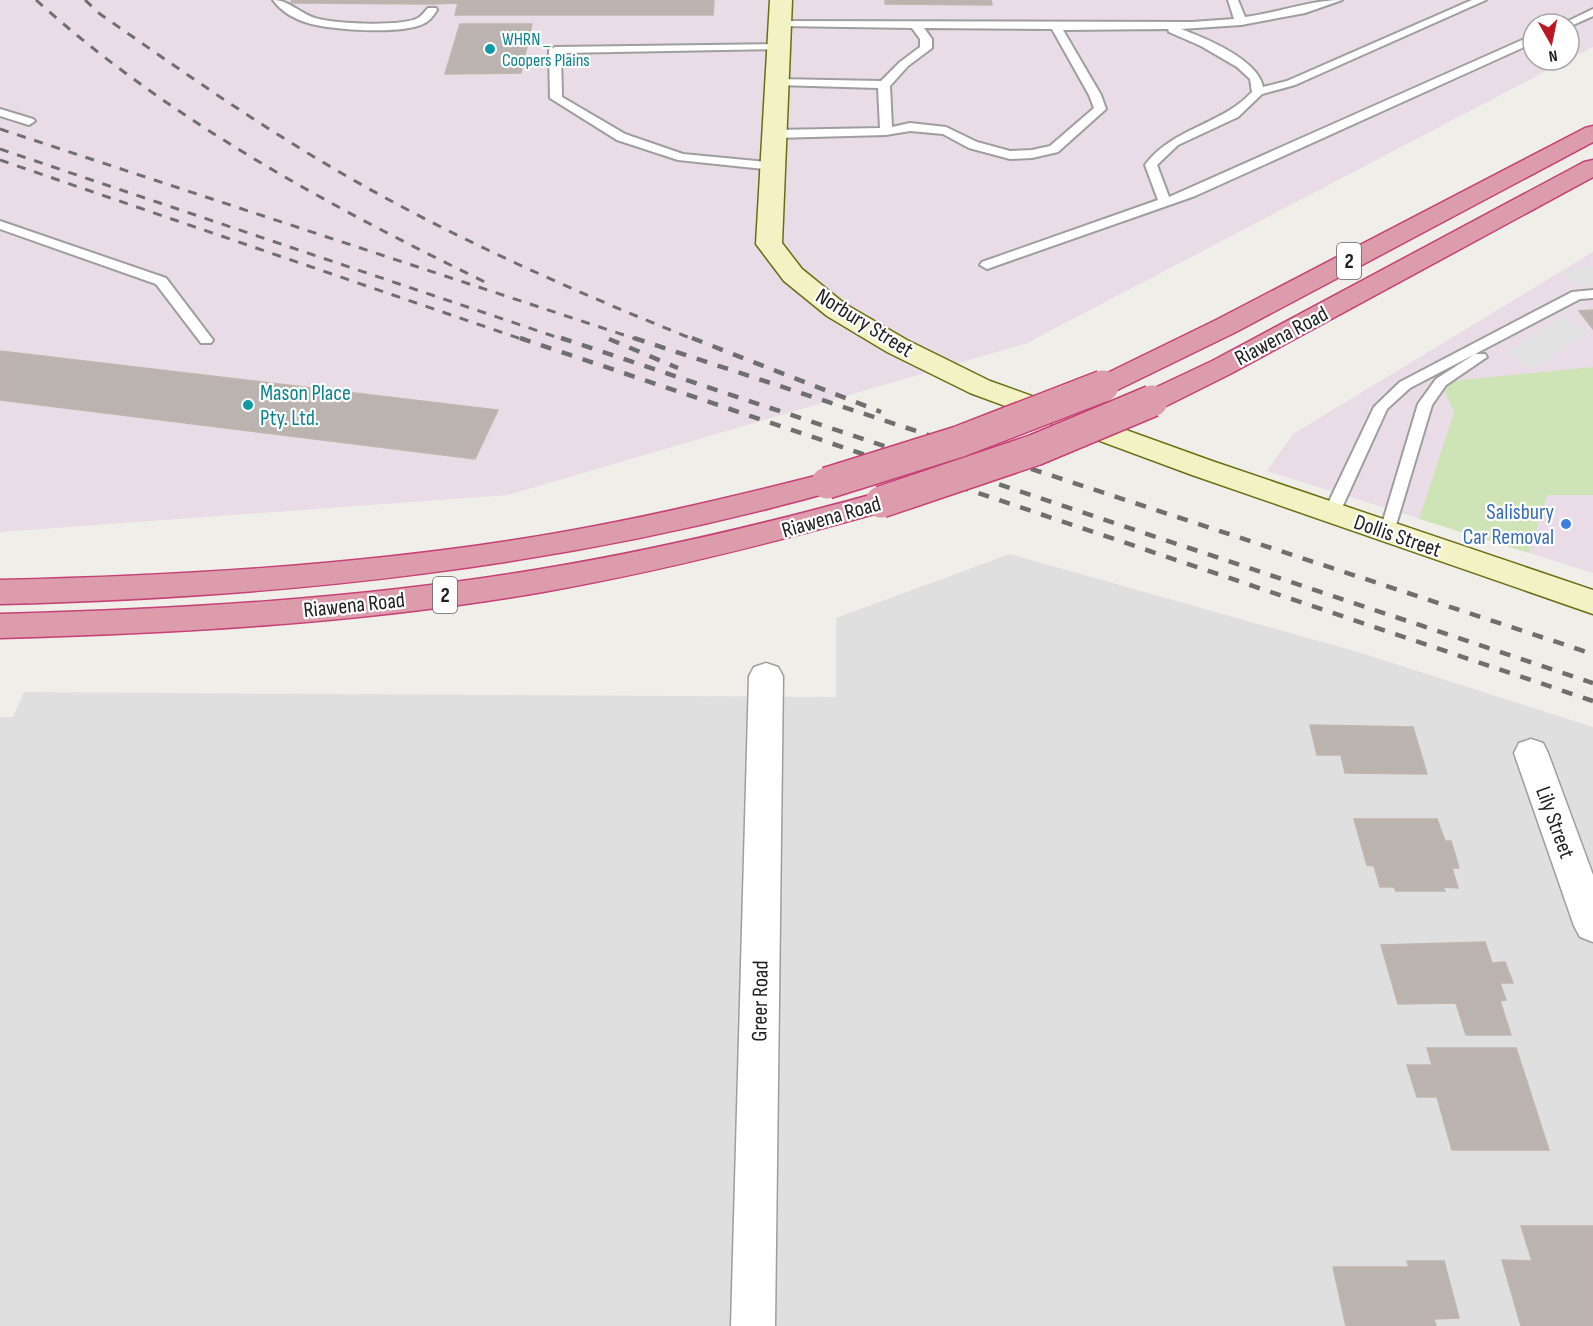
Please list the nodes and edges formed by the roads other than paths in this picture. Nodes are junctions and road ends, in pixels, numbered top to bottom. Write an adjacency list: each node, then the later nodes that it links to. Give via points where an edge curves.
1 (278, 0): 5 (lane, via 286,9 312,21 356,26 401,25 423,20)
2 (1233, 0): 6 (lane)
3 (1337, 0): 6 (lane)
4 (1481, 0): 14 (lane, via 1292,83)
5 (432, 10)
6 (1241, 22): 10 (lane)
7 (780, 24): 8 (lane); 12 (street, Norbury Street); 20 (lane, via 555,50 556,98 621,137 682,157)
8 (915, 25): 9 (lane); 13 (lane, via 926,39 926,48)
9 (1056, 26): 10 (lane); 17 (lane, via 1100,109 1054,149 1010,154 973,145 946,131 910,127)
10 (1159, 26): 14 (lane, via 1185,34 1234,60 1255,77)
11 (1521, 44): 22 (lane)
12 (777, 82): 13 (lane); 18 (street, Norbury Street)
13 (884, 85): 17 (lane)
14 (1258, 92): 22 (lane, via 1248,106 1158,154 1151,165)
15 (0, 112): 16 (lane)
16 (29, 121)
17 (886, 131): 18 (lane)
18 (775, 134): 20 (street, Norbury Street)
19 (1593, 134): 31 (highway, Riawena Road / 2, bridge, via 1104,386 958,442 827,483 626,532 413,565 202,584)
20 (773, 166): 28 (street, Norbury Street, via 769,243 793,274 836,310 980,387)
21 (1593, 167): 33 (highway, Riawena Road / 2, bridge, via 1152,401 1035,450 881,502 714,547 432,597 208,617)
22 (1165, 203): 24 (lane)
23 (0, 225): 27 (lane, via 161,281)
24 (987, 265)
25 (1593, 294): 26 (lane)
26 (1577, 295): 29 (lane, via 1406,385 1381,407); 30 (lane, via 1441,382 1425,404)
27 (206, 340)
28 (1202, 468): 29 (street, Dollis Street)
29 (1332, 512): 30 (street, Dollis Street)
30 (1388, 531): 32 (street, Dollis Street)
31 (0, 592)
32 (1593, 602)
33 (0, 626)
34 (766, 676): 37 (street, Greer Road)
35 (1531, 753): 36 (street, Lily Street)
36 (1593, 926)
37 (753, 1326)

